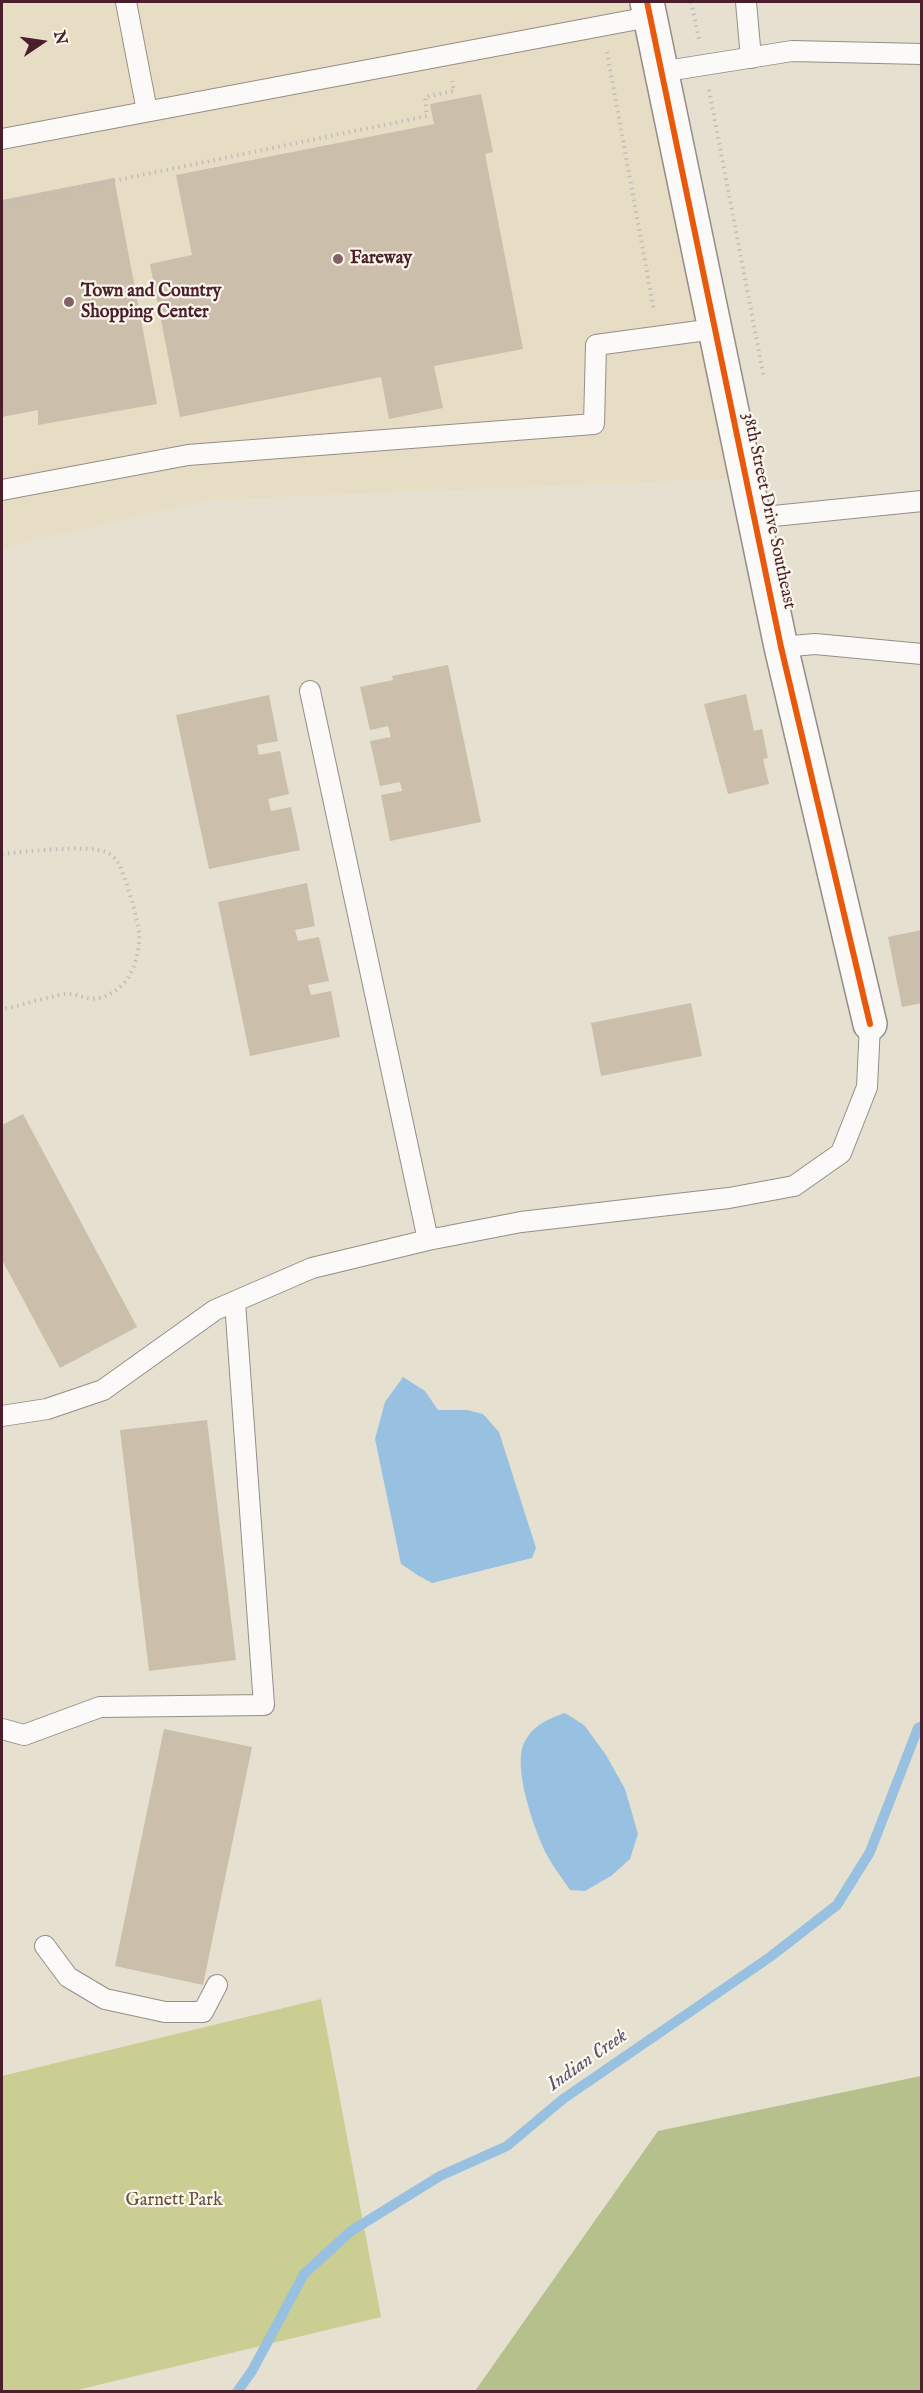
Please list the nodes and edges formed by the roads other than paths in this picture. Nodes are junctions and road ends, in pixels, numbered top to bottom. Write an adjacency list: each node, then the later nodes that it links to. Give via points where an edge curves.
1 (126, 2): 7 (lane)
2 (746, 2): 5 (lane)
3 (648, 9): 6 (street, 38th Street Drive Southeast); 7 (lane, via 602,26)
4 (921, 54): 5 (lane, via 792,51)
5 (751, 58): 6 (lane)
6 (660, 72): 9 (street, 38th Street Drive Southeast)
7 (147, 111): 8 (lane)
8 (2, 139)
9 (714, 328): 10 (lane, via 596,345 594,424 188,455); 12 (street, 38th Street Drive Southeast)
10 (2, 490)
11 (921, 501): 12 (lane)
12 (754, 518): 13 (street, 38th Street Drive Southeast)
13 (781, 647): 14 (lane, via 815,644); 16 (street, 38th Street Drive Southeast)
14 (921, 654)
15 (310, 691): 17 (lane)
16 (870, 1024): 17 (lane, via 867,1087 842,1153 794,1186 729,1198 521,1222)
17 (428, 1240): 18 (lane, via 312,1268)
18 (235, 1302): 19 (lane, via 215,1310 103,1390 47,1409); 20 (lane, via 264,1705 100,1707 24,1735)
19 (2, 1416)
20 (2, 1729)
21 (45, 1946): 22 (lane, via 68,1977 105,1999 165,2013 203,2012)
22 (217, 1985)

